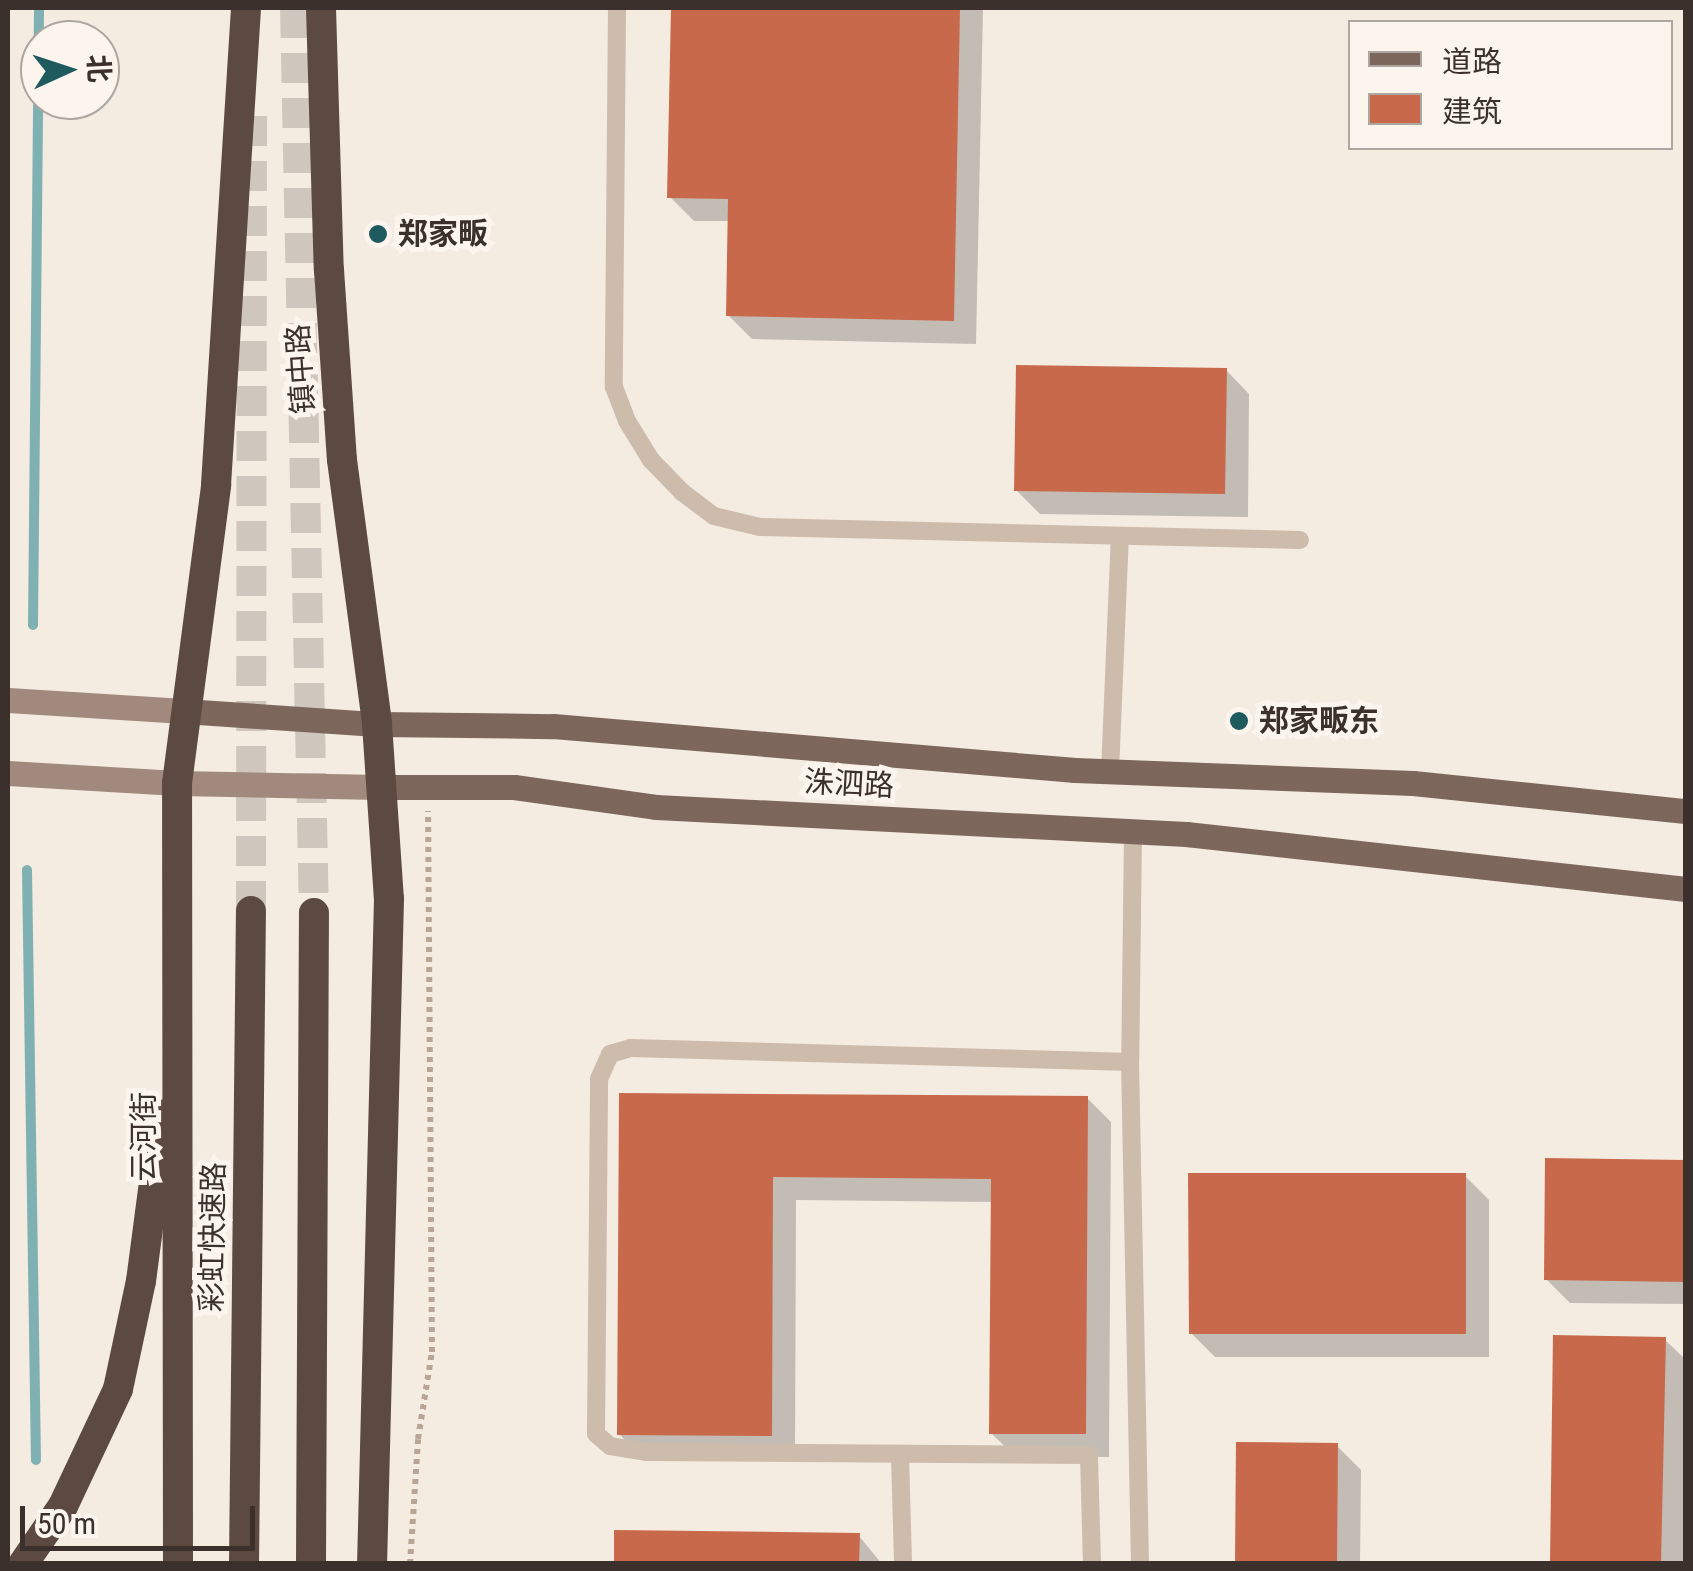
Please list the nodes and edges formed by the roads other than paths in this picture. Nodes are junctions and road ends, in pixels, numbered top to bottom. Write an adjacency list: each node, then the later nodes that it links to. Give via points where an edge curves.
1 (246, 8): 7 (highway, via 216,485)
2 (320, 8): 8 (highway, 镇中路, via 342,460)
3 (618, 8): 4 (lane, via 614,387 651,460 714,516 760,526)
4 (1120, 537): 5 (lane); 9 (lane)
5 (1300, 540)
6 (8, 700): 7 (main road, 洙泗路)
7 (184, 711): 8 (main road, 洙泗路); 11 (highway, 云河街)
8 (377, 724): 9 (main road, 洙泗路, via 552,726); 12 (highway, 镇中路)
9 (1110, 772): 13 (main road, 洙泗路, via 1413,783)
10 (8, 773): 11 (main road, 洙泗路)
11 (177, 783): 12 (main road, 洙泗路); 18 (highway, 云河街)
12 (380, 787): 14 (main road, 洙泗路, via 514,787 656,807); 25 (highway, via 389,899)
13 (1686, 811)
14 (1132, 832): 15 (main road, 洙泗路); 19 (lane)
15 (1686, 889)
16 (251, 911): 23 (highway, 彩虹快速路)
17 (314, 913): 24 (highway)
18 (180, 992): 21 (highway, via 140,1281 118,1389 64,1506); 22 (highway, 云河街)
19 (1130, 1062): 20 (lane, via 631,1048 610,1054 599,1079 596,1434 610,1446 646,1452); 28 (lane)
20 (900, 1455): 26 (lane); 27 (lane, via 1090,1455)
21 (23, 1564)
22 (178, 1564)
23 (244, 1564)
24 (311, 1564)
25 (372, 1564)
26 (903, 1564)
27 (1092, 1564)
28 (1140, 1564)

